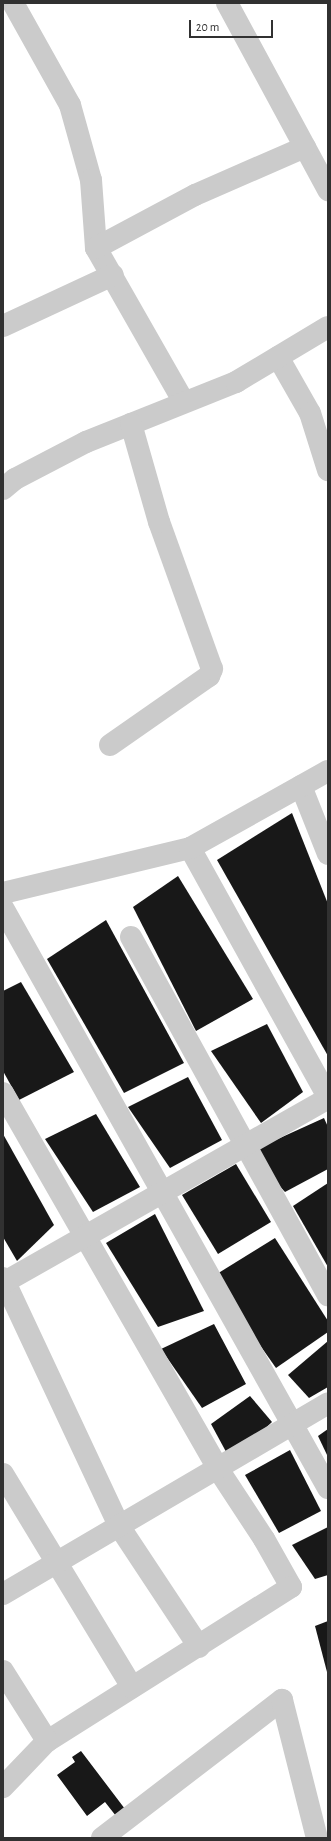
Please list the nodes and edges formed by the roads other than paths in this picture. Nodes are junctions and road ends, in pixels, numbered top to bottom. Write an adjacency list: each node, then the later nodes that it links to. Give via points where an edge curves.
1 (227, 3): 3 (street)
2 (15, 7): 5 (street, via 70,105 91,180)
3 (305, 147): 4 (street); 5 (street, via 195,195)
4 (328, 190)
5 (96, 248): 6 (street)
6 (113, 275): 7 (street); 10 (street)
7 (3, 326)
8 (328, 327): 9 (street)
9 (278, 357): 10 (street, via 236,382); 12 (street, via 310,413)
10 (184, 402): 11 (street)
11 (131, 424): 13 (street, via 86,442 15,479); 14 (street, via 158,517 212,670 209,676)
12 (328, 470)
13 (3, 489)
14 (110, 745)
15 (328, 771): 16 (street)
16 (302, 786): 17 (street); 18 (street)
17 (190, 848): 19 (street); 23 (street)
18 (328, 854)
19 (3, 893)
20 (3, 908): 25 (street)
21 (131, 937): 24 (street)
22 (3, 1093): 26 (street)
23 (328, 1097): 24 (street)
24 (244, 1144): 25 (street); 28 (street)
25 (162, 1190): 26 (street); 30 (street)
26 (84, 1236): 27 (street); 31 (street)
27 (4, 1281): 34 (street)
28 (328, 1295)
29 (328, 1403): 30 (street)
30 (295, 1424): 31 (street); 33 (street)
31 (218, 1469): 34 (street); 37 (street, via 264,1539 291,1587)
32 (3, 1474): 35 (street)
33 (328, 1488)
34 (119, 1526): 35 (street); 37 (street)
35 (54, 1564): 36 (street); 39 (street)
36 (3, 1594)
37 (198, 1647): 39 (street)
38 (3, 1671): 40 (street)
39 (132, 1687): 40 (street)
40 (47, 1741): 41 (street)
41 (3, 1788)
42 (102, 1838): 43 (street, via 282,1700)
43 (317, 1838)

